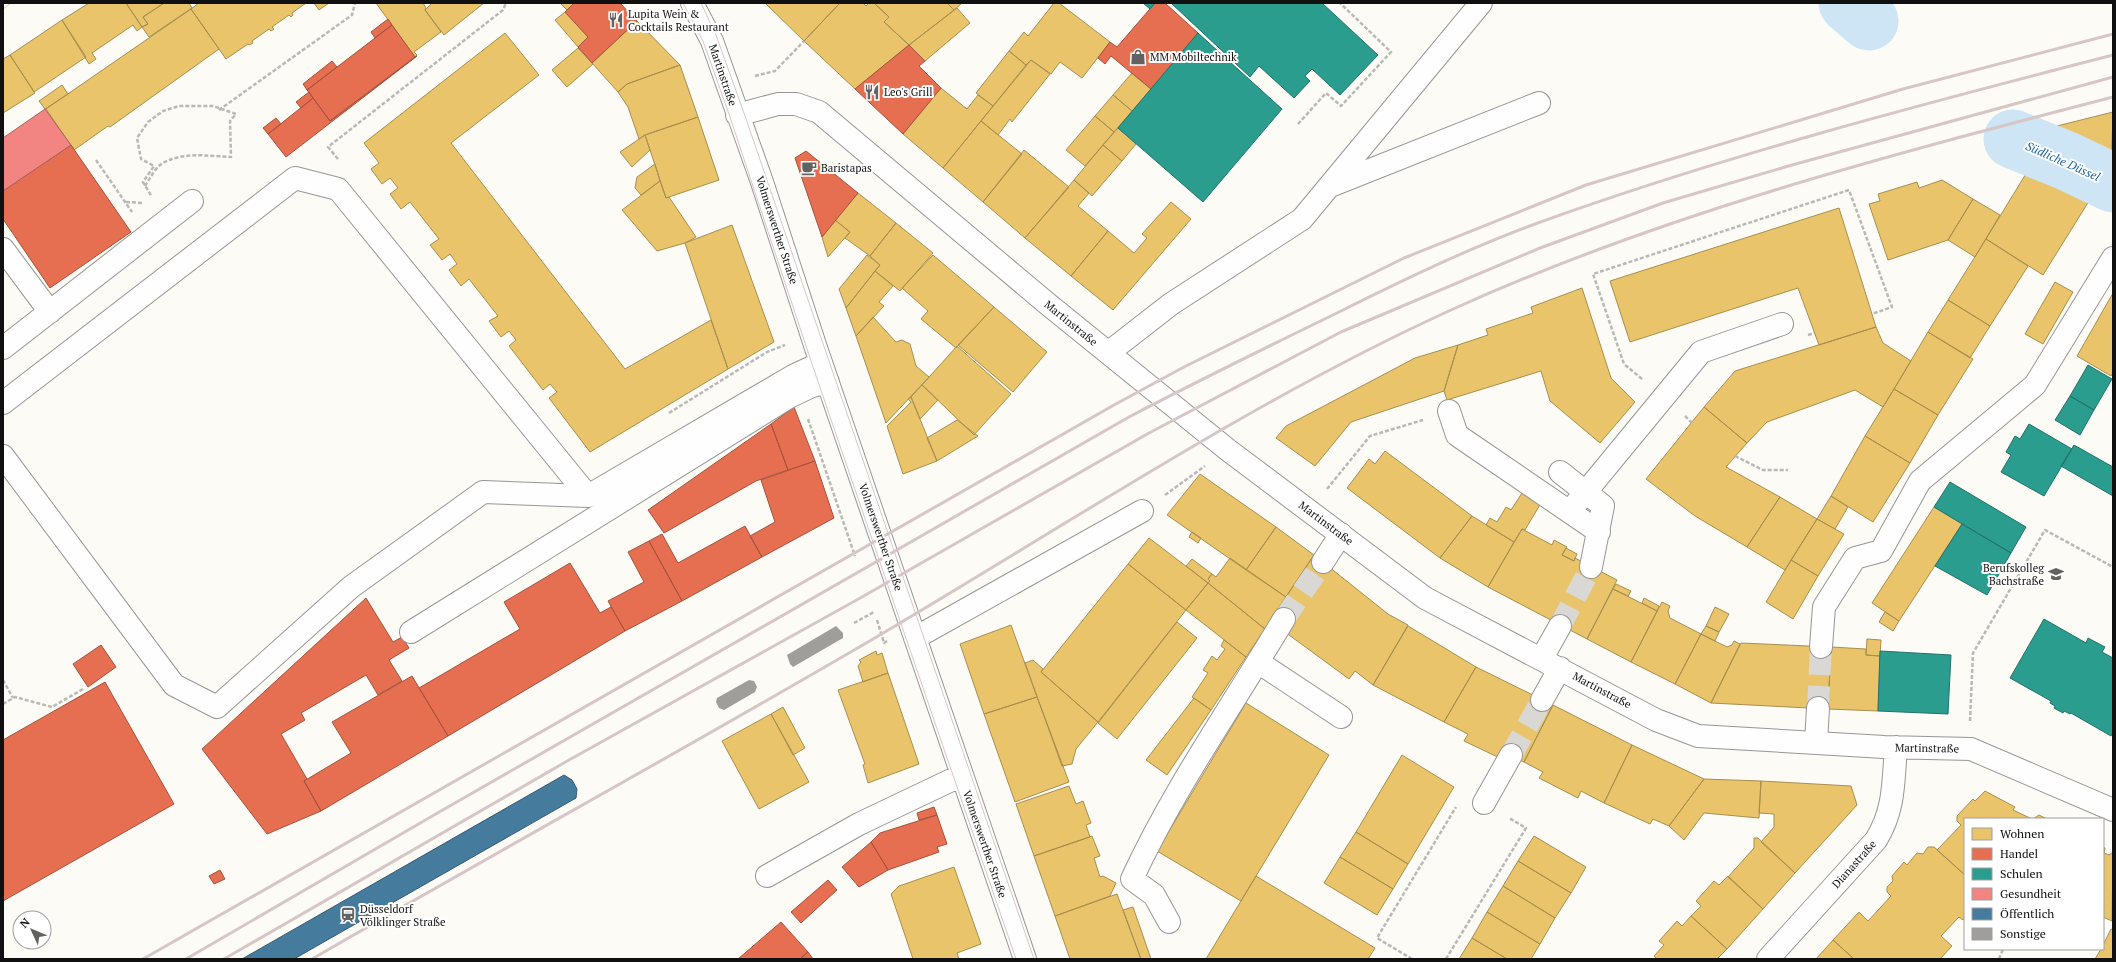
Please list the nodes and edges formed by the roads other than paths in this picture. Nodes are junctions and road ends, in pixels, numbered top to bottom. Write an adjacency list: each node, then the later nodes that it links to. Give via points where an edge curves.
1 (692, 3): 4 (street, Martinstraße, via 712,41)
2 (1482, 3): 5 (street)
3 (1539, 103): 5 (street)
4 (737, 115): 12 (street, Martinstraße, via 778,104 796,104 819,112); 13 (street, Volmerswerther Straße)
5 (1328, 187): 12 (street, via 1302,219 1171,304)
6 (192, 201): 9 (street)
7 (3, 249): 9 (street)
8 (2113, 258): 30 (street, via 2035,385 1920,481 1881,551 1855,558 1824,607)
9 (50, 312): 11 (street)
10 (1782, 324): 18 (street, via 1701,352)
11 (3, 348)
12 (1108, 353): 23 (street, Martinstraße, via 1228,450)
13 (825, 372): 19 (street, via 793,376); 28 (street, via 812,386 789,397); 29 (street, Volmerswerther Straße)
14 (3, 403): 19 (street, via 295,178 338,189)
15 (1449, 412): 21 (street, via 1457,435)
16 (3, 456): 19 (street, via 174,685 217,707 351,587 483,492)
17 (1560, 472): 18 (street)
18 (1586, 492): 21 (street); 22 (street, via 1603,506)
19 (588, 496)
20 (1142, 511): 29 (street)
21 (1570, 512): 22 (street)
22 (1599, 532): 25 (street)
23 (1341, 534): 24 (street); 32 (street, Martinstraße, via 1425,598)
24 (1323, 562)
25 (1591, 567)
26 (1284, 619): 31 (street)
27 (1560, 626): 32 (street)
28 (411, 632)
29 (915, 638): 39 (street, Volmerswerther Straße)
30 (1821, 647)
31 (1258, 662): 35 (street); 43 (street, via 1180,787 1132,879 1154,895)
32 (1551, 663): 33 (street); 36 (street, Martinstraße, via 1656,720 1698,736)
33 (1542, 700)
34 (1818, 708): 36 (street)
35 (1341, 718)
36 (1816, 743): 37 (street, Martinstraße)
37 (1896, 747): 41 (street, Martinstraße, via 1971,749); 45 (street, Dianastraße, via 1886,824)
38 (1510, 755): 40 (street)
39 (962, 776): 42 (street, via 859,824); 44 (street, Volmerswerther Straße)
40 (1484, 802)
41 (2113, 810)
42 (767, 876)
43 (1168, 922)
44 (1025, 959)
45 (1768, 959)

